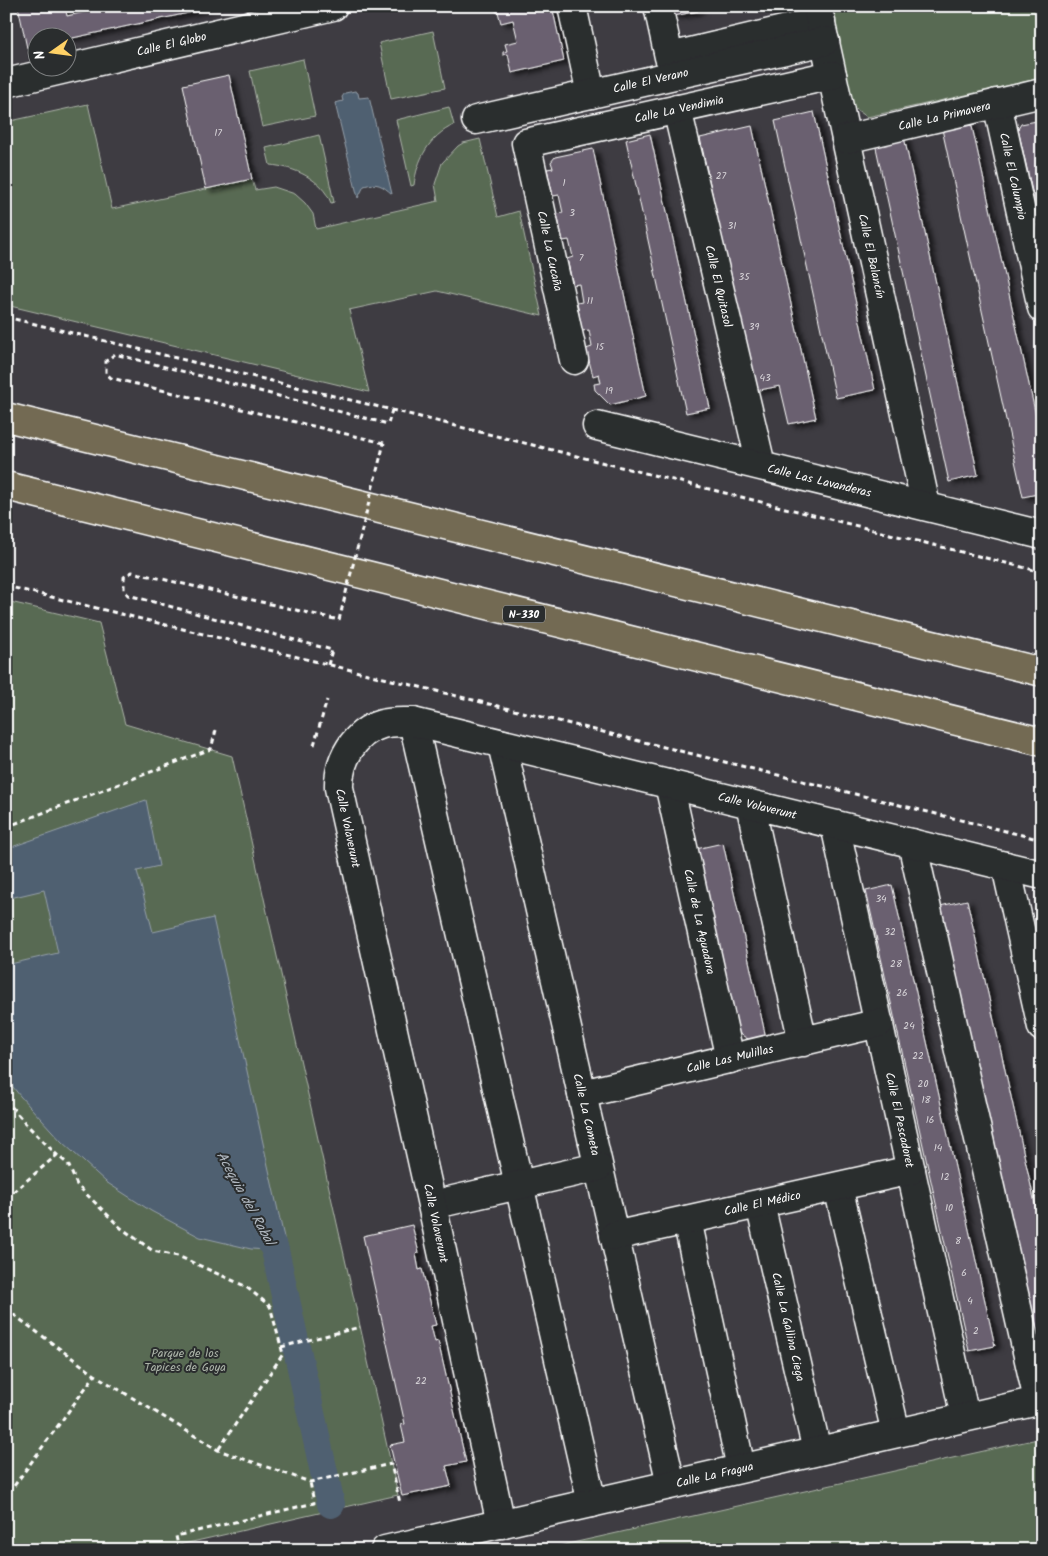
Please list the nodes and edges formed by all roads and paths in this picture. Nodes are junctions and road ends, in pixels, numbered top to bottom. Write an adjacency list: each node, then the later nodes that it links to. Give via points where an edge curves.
1 (333, 6): 5 (street, Calle El Globo)
2 (572, 6): 11 (street)
3 (644, 6): 7 (street)
4 (658, 6): 7 (street)
5 (248, 16): 9 (street, Calle El Globo)
6 (821, 23): 7 (street, Calle El Verano); 8 (street, Calle El Balancín)
7 (664, 68): 11 (street, Calle El Verano)
8 (832, 75): 13 (street, Calle La Vendimia); 15 (street, Calle El Balancín)
9 (7, 78)
10 (1042, 93): 12 (street, Calle La Primavera)
11 (591, 94): 14 (street, Calle El Verano)
12 (997, 103): 15 (street, Calle La Primavera); 17 (street, Calle El Columpio)
13 (677, 109): 16 (street, Calle La Vendimia); 23 (street, Calle El Quitasol)
14 (476, 120)
15 (846, 139): 25 (street, Calle El Balancín)
16 (526, 143): 19 (street, Calle La Cucaña)
17 (1042, 308)
18 (6, 317): 20 (path)
19 (574, 360)
20 (392, 410): 27 (path); 30 (path, bridge, via 388,424 115,354 106,361 106,372 111,378 384,443 339,620 132,572 124,577 124,590 128,595 332,650)
21 (6, 417): 29 (highway)
22 (597, 426): 23 (street, Calle Las Lavanderas)
23 (761, 465): 25 (street, Calle Las Lavanderas)
24 (6, 486): 36 (highway, N-330)
25 (926, 506): 26 (street, Calle Las Lavanderas)
26 (1042, 535)
27 (1042, 572)
28 (6, 586): 30 (path)
29 (1007, 663): 31 (highway); 32 (highway)
30 (328, 665): 43 (path)
31 (1042, 668)
32 (1042, 672)
33 (327, 700): 38 (path)
34 (413, 722): 37 (street, Calle Volaverunt); 56 (street); 78 (street, Calle Volaverunt, via 382,724 357,739 342,762 339,788)
35 (216, 730): 42 (path, via 211,749)
36 (1042, 742)
37 (502, 744): 39 (street, Calle Volaverunt); 51 (street, Calle La Cometa)
38 (314, 745)
39 (669, 784): 40 (street, Calle Volaverunt); 50 (street, Calle de La Aguadora)
40 (750, 804): 41 (street, Calle Volaverunt); 49 (street)
41 (835, 825): 44 (street, Calle Volaverunt); 47 (street, Calle El Pescadoret)
42 (6, 827)
43 (1042, 840)
44 (912, 843): 45 (street, Calle Volaverunt); 67 (street)
45 (1006, 866): 46 (street, Calle Volaverunt); 48 (street)
46 (1042, 875)
47 (879, 1024): 49 (street, Calle Las Mulillas); 55 (street, Calle El Pescadoret)
48 (1042, 1026)
49 (803, 1042): 50 (street, Calle Las Mulillas)
50 (730, 1059): 51 (street, Calle Las Mulillas)
51 (582, 1094): 54 (street, Calle La Cometa)
52 (6, 1100): 53 (path)
53 (56, 1155): 58 (path); 65 (path, via 68,1164 77,1186 121,1228 152,1251 178,1256 245,1286 270,1306)
54 (598, 1167): 56 (street); 62 (street, Calle La Cometa)
55 (911, 1170): 57 (street, Calle El Médico); 68 (street, Calle El Pescadoret)
56 (519, 1185): 59 (street); 77 (street)
57 (838, 1186): 60 (street, Calle El Médico); 69 (street)
58 (6, 1198)
59 (449, 1201)
60 (760, 1204): 61 (street, Calle El Médico); 71 (street, Calle La Gallina Ciega)
61 (687, 1220): 62 (street, Calle El Médico); 72 (street)
62 (614, 1236): 74 (street, Calle La Cometa)
63 (6, 1309): 66 (path)
64 (360, 1327): 65 (path)
65 (281, 1347): 70 (path, via 282,1354)
66 (95, 1374): 70 (path); 75 (path, via 14,1486)
67 (1040, 1400): 68 (street, Calle La Fragua)
68 (965, 1417): 69 (street, Calle La Fragua)
69 (896, 1433): 71 (street, Calle La Fragua)
70 (218, 1450): 73 (path)
71 (817, 1451): 72 (street, Calle La Fragua)
72 (741, 1468): 74 (street, Calle La Fragua)
73 (310, 1482): 76 (path, via 391,1464); 79 (path, via 314,1503 176,1536)
74 (671, 1484): 77 (street, Calle La Fragua)
75 (6, 1490)
76 (400, 1503)
77 (592, 1503): 78 (street, Calle La Fragua)
78 (501, 1524): 80 (street, Calle La Fragua)
79 (179, 1550)
80 (385, 1550)

